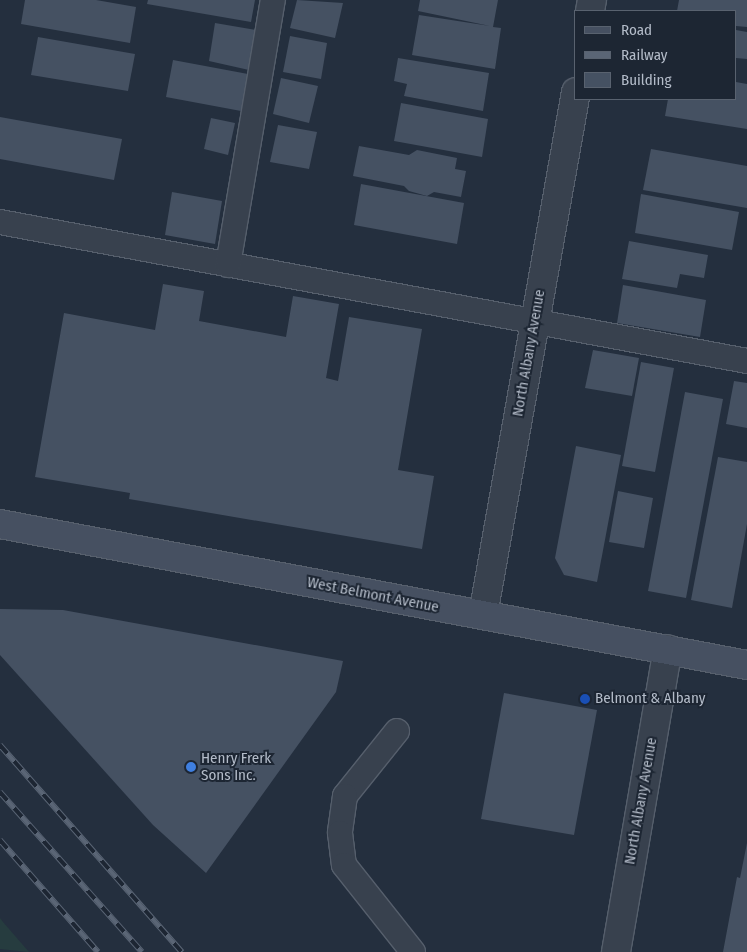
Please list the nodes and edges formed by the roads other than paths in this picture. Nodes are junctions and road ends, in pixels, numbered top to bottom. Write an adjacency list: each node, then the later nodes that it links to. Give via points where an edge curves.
1 (273, 0): 4 (lane)
2 (575, 100): 5 (street, North Albany Avenue)
3 (0, 222): 4 (lane)
4 (228, 265): 5 (lane)
5 (535, 322): 6 (lane); 8 (street, North Albany Avenue)
6 (747, 361)
7 (0, 524): 8 (main road, West Belmont Avenue)
8 (483, 615): 9 (main road, West Belmont Avenue)
9 (668, 650): 10 (main road, West Belmont Avenue); 13 (street, North Albany Avenue)
10 (747, 665)
11 (396, 731): 12 (lane, via 345,796 340,833 344,865)
12 (413, 952)
13 (616, 952)

